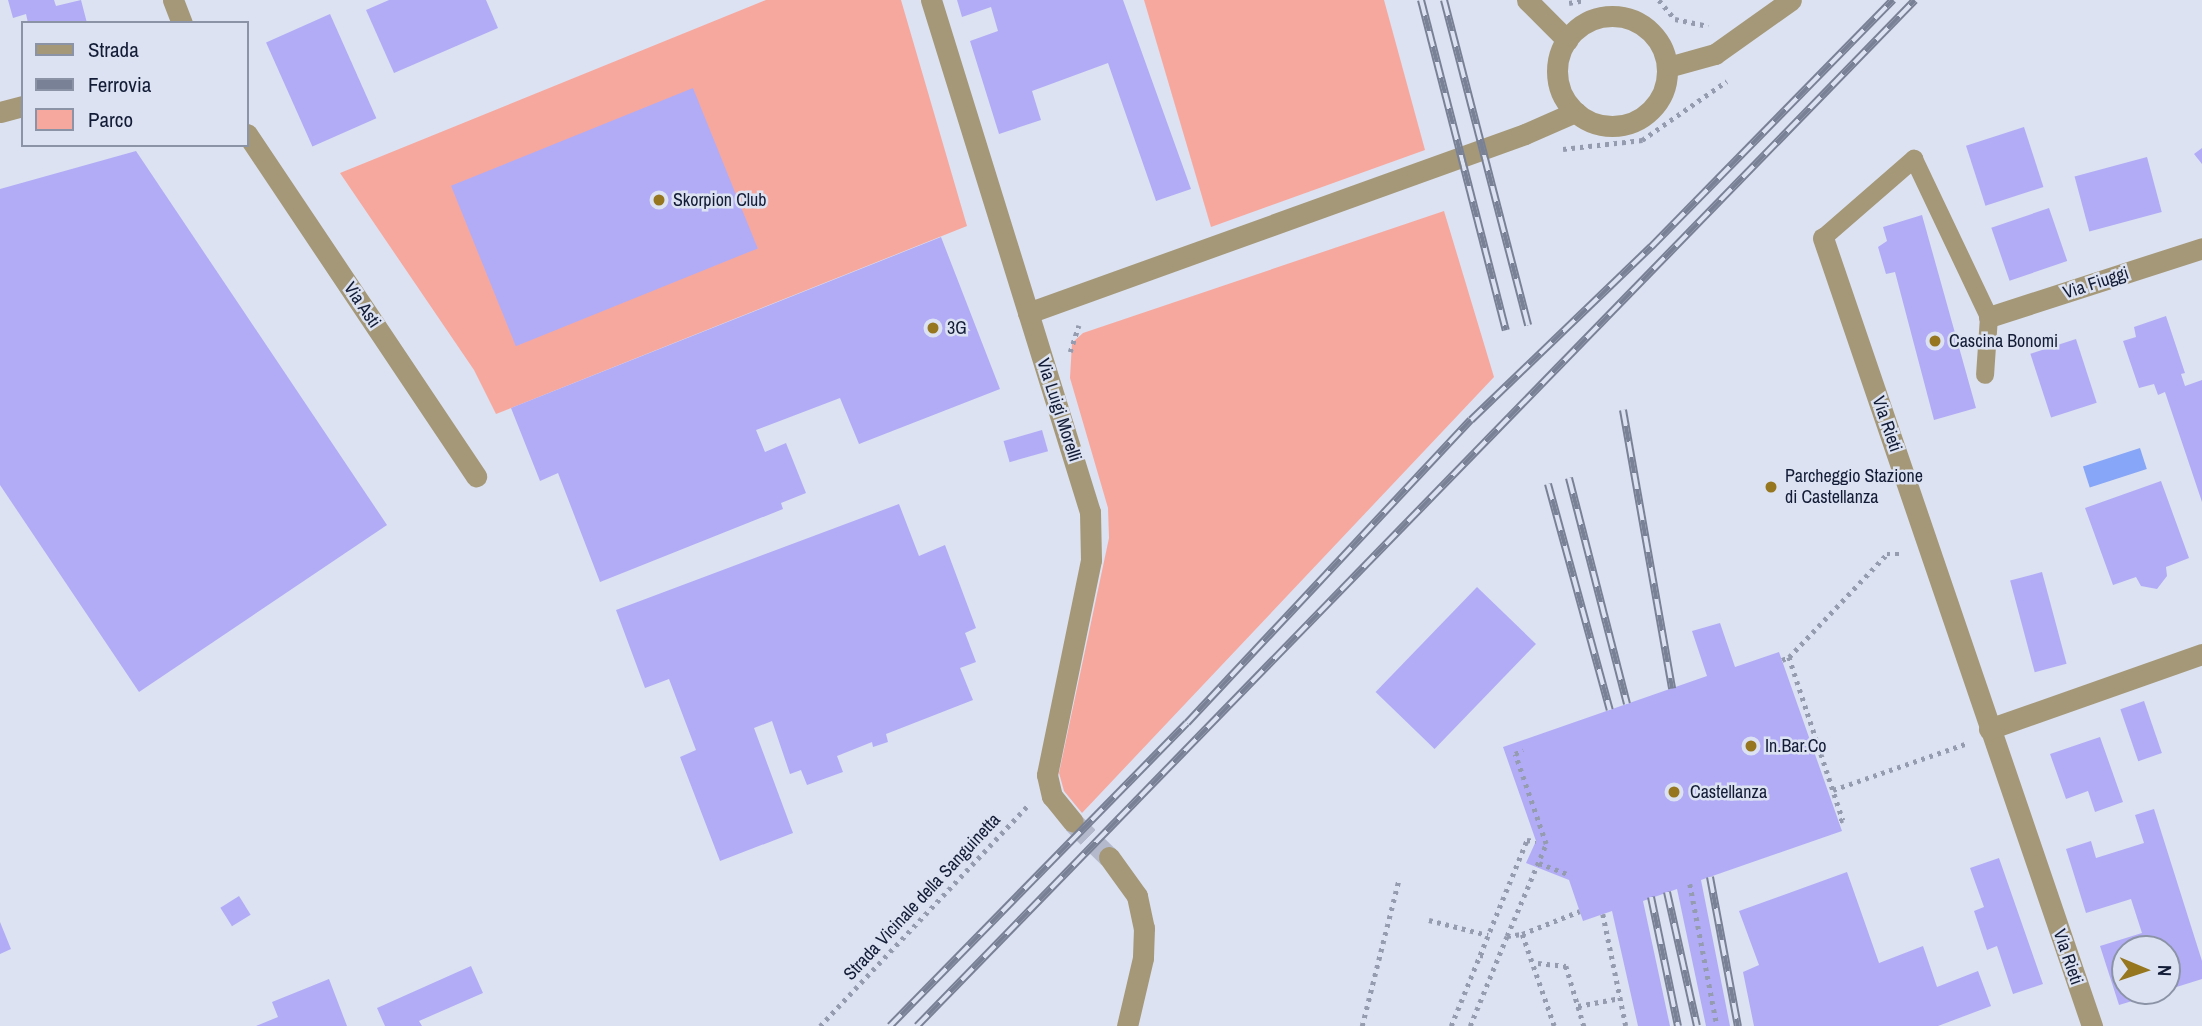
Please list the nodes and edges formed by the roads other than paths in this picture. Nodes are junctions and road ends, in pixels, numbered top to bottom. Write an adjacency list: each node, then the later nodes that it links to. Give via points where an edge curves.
1 (173, 0): 6 (street)
2 (931, 0): 15 (street, Via Luigi Morelli)
3 (1527, 0): 7 (street)
4 (1791, 0): 8 (street, via 1715,54)
5 (1625, 9): 7 (street, via 1592,20); 8 (street, via 1654,35)
6 (181, 21)
7 (1567, 40): 11 (street, via 1560,54 1559,85)
8 (1668, 67): 11 (street, via 1658,103 1628,125 1609,127)
9 (21, 107): 10 (street)
10 (0, 112)
11 (1575, 112): 15 (street)
12 (248, 135): 18 (street, Via Asti)
13 (1824, 238): 16 (lane, via 1914,159); 20 (street, Via Rieti)
14 (2202, 248): 16 (street, Via Fiuggi)
15 (1028, 313): 21 (street, Via Luigi Morelli, via 1085,491 1094,535 1048,764 1052,796)
16 (1989, 317): 17 (lane)
17 (1985, 375)
18 (476, 476)
19 (2202, 654): 20 (street)
20 (1989, 729): 24 (street, Via Rieti)
21 (1073, 822)
22 (1109, 857): 23 (street, via 1137,896 1144,928 1143,958)
23 (1127, 1026)
24 (2092, 1026)

